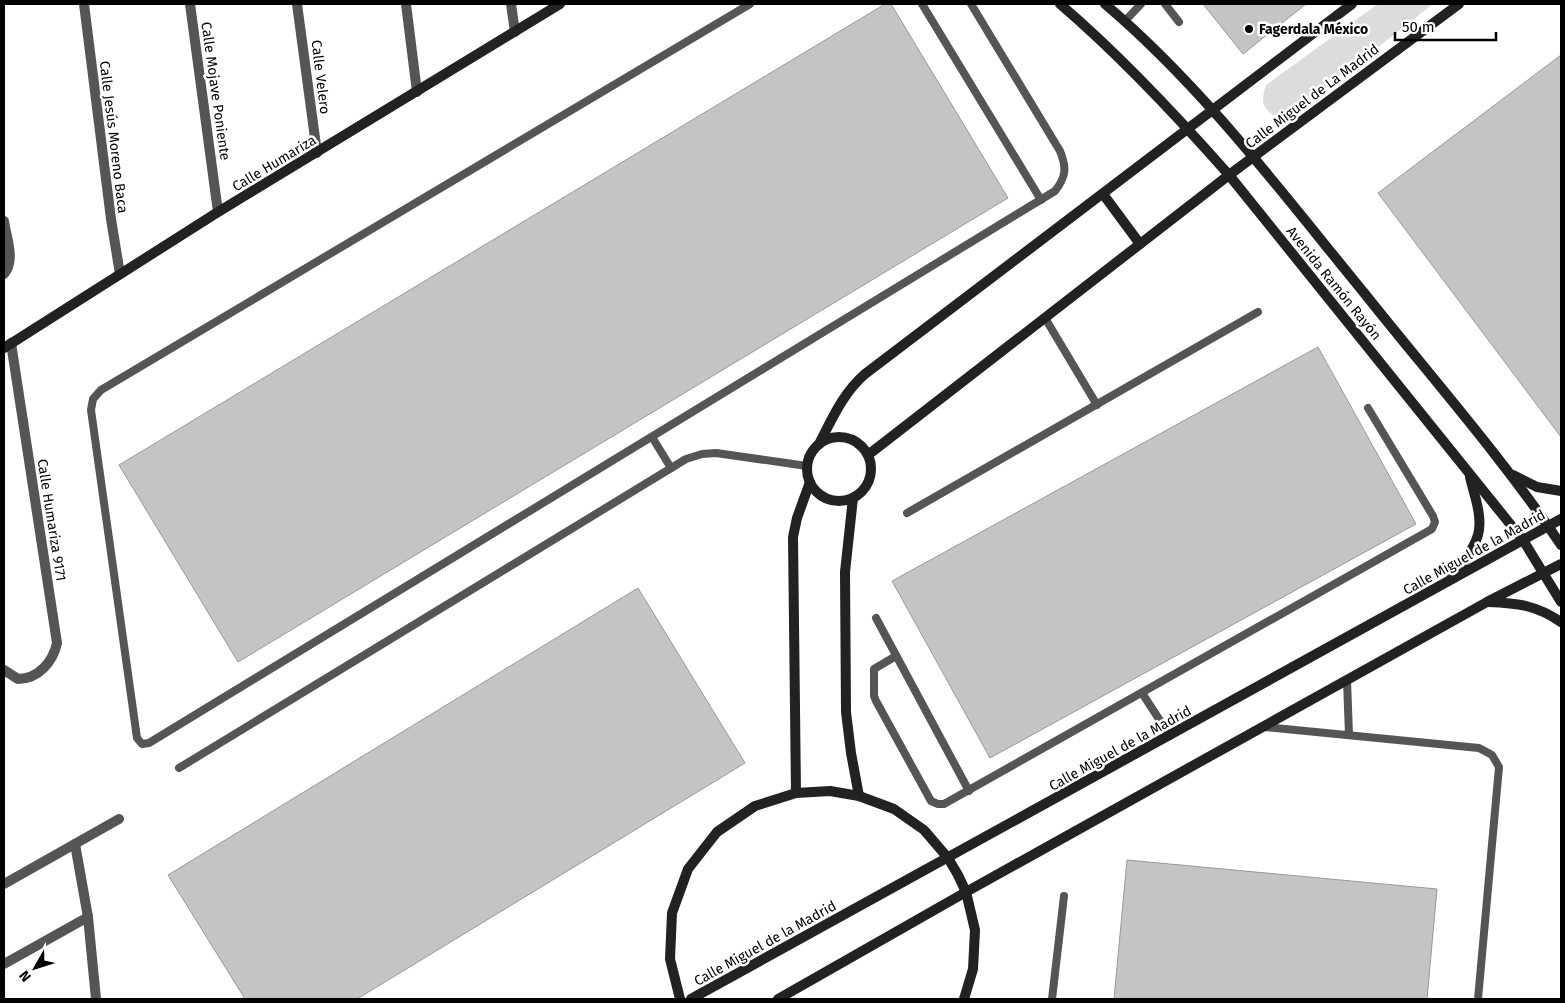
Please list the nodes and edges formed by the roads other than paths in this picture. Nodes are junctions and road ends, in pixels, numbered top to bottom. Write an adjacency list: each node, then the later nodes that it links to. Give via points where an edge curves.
1 (84, 4): 31 (street, Calle Jesús Moreno Baca)
2 (190, 4): 27 (street, Calle Mojave Poniente)
3 (297, 4): 22 (street, Calle Velero)
4 (406, 4): 19 (street)
5 (511, 4): 18 (street)
6 (560, 4): 18 (main road, Calle Humariza)
7 (750, 4): 37 (lane, via 100,390 90,410 137,738 142,744 149,743)
8 (922, 4): 26 (lane)
9 (971, 4): 26 (lane, via 1065,163 1062,182)
10 (1060, 4): 21 (main road, Avenida Ramón Rayón, via 1094,32)
11 (1105, 4): 16 (main road, Avenida Ramón Rayón)
12 (1141, 4): 16 (lane)
13 (1165, 4): 17 (lane)
14 (1352, 4): 20 (main road)
15 (1459, 4): 23 (main road, Calle Miguel de La Madrid)
16 (1125, 21): 20 (main road, Avenida Ramón Rayón)
17 (1179, 22)
18 (515, 32): 19 (main road, Calle Humariza)
19 (417, 92): 22 (main road, Calle Humariza)
20 (1212, 108): 21 (main road); 23 (main road, Avenida Ramón Rayón)
21 (1188, 128): 24 (main road, Avenida Ramón Rayón); 25 (main road)
22 (317, 153): 27 (main road, Calle Humariza)
23 (1254, 157): 24 (main road, Calle Miguel de La Madrid); 43 (main road, Avenida Ramón Rayón)
24 (1229, 175): 29 (main road, Calle Miguel de La Madrid); 42 (main road, Avenida Ramón Rayón)
25 (1103, 194): 29 (main road); 38 (main road, via 856,382)
26 (1041, 200): 37 (lane)
27 (218, 212): 31 (main road, Calle Humariza)
28 (4, 221): 30 (street, via 10,260)
29 (1140, 244): 33 (main road, Calle Miguel de La Madrid)
30 (4, 274)
31 (120, 274): 34 (main road, Calle Humariza)
32 (1258, 312): 35 (lane)
33 (1045, 318): 35 (lane); 39 (main road, Calle Miguel de La Madrid)
34 (8, 346): 60 (street, Calle Humariza 9171, via 57,644 52,659 32,676 18,679)
35 (1097, 405): 47 (lane)
36 (1368, 408): 62 (lane, via 1433,516 1432,529)
37 (652, 437): 41 (lane)
38 (818, 444): 39 (main road, via 834,437 850,439 864,448); 40 (main road)
39 (868, 455): 46 (main road, via 871,463 869,480)
40 (807, 466): 41 (lane, via 716,452 686,459); 44 (main road)
41 (670, 468): 66 (lane)
42 (1469, 473): 50 (main road, Avenida Ramón Rayón); 54 (main road, via 1478,509 1478,533)
43 (1509, 473): 45 (main road, via 1537,487); 49 (main road, Avenida Ramón Rayón)
44 (810, 482): 46 (main road, via 828,499); 68 (main road, via 793,537)
45 (1561, 491)
46 (853, 498): 69 (main road, via 845,572 846,712)
47 (907, 512)
48 (1561, 519): 49 (main road, Calle Miguel de la Madrid)
49 (1549, 526): 50 (main road, Calle Miguel de la Madrid); 51 (main road, Avenida Ramón Rayón)
50 (1523, 540): 53 (main road, Avenida Ramón Rayón); 54 (main road, Calle Miguel de la Madrid)
51 (1561, 545)
52 (1561, 564): 53 (main road)
53 (1544, 573): 55 (main road); 56 (main road, Avenida Ramón Rayón)
54 (1449, 581): 65 (main road, Calle Miguel de la Madrid)
55 (1487, 602): 58 (main road, via 1526,605); 61 (main road)
56 (1561, 602)
57 (876, 618): 59 (lane)
58 (1561, 622)
59 (896, 656): 67 (lane); 67 (lane, via 874,669 876,701 932,801 944,804)
60 (4, 670)
61 (1347, 680): 63 (main road); 64 (lane)
62 (1142, 694): 65 (lane); 67 (lane)
63 (1264, 727): 64 (lane); 74 (main road)
64 (1349, 735): 84 (lane, via 1479,748 1492,755 1499,767)
65 (1170, 736): 72 (main road, Calle Miguel de la Madrid)
66 (179, 768)
67 (969, 792)
68 (796, 793): 69 (main road, via 830,791); 79 (main road, via 755,806 717,832 688,869 672,913 670,959)
69 (860, 796): 72 (main road, via 894,809 924,830)
70 (119, 820): 71 (street)
71 (75, 844): 73 (street); 76 (street)
72 (948, 858): 74 (main road); 80 (main road, Calle Miguel de la Madrid)
73 (4, 884)
74 (966, 892): 81 (main road); 82 (main road, via 974,930 973,969)
75 (1064, 896): 83 (lane)
76 (88, 917): 77 (street); 78 (street)
77 (4, 964)
78 (96, 999)
79 (680, 999)
80 (691, 999)
81 (778, 999)
82 (964, 999)
83 (1052, 999)
84 (1478, 999)

